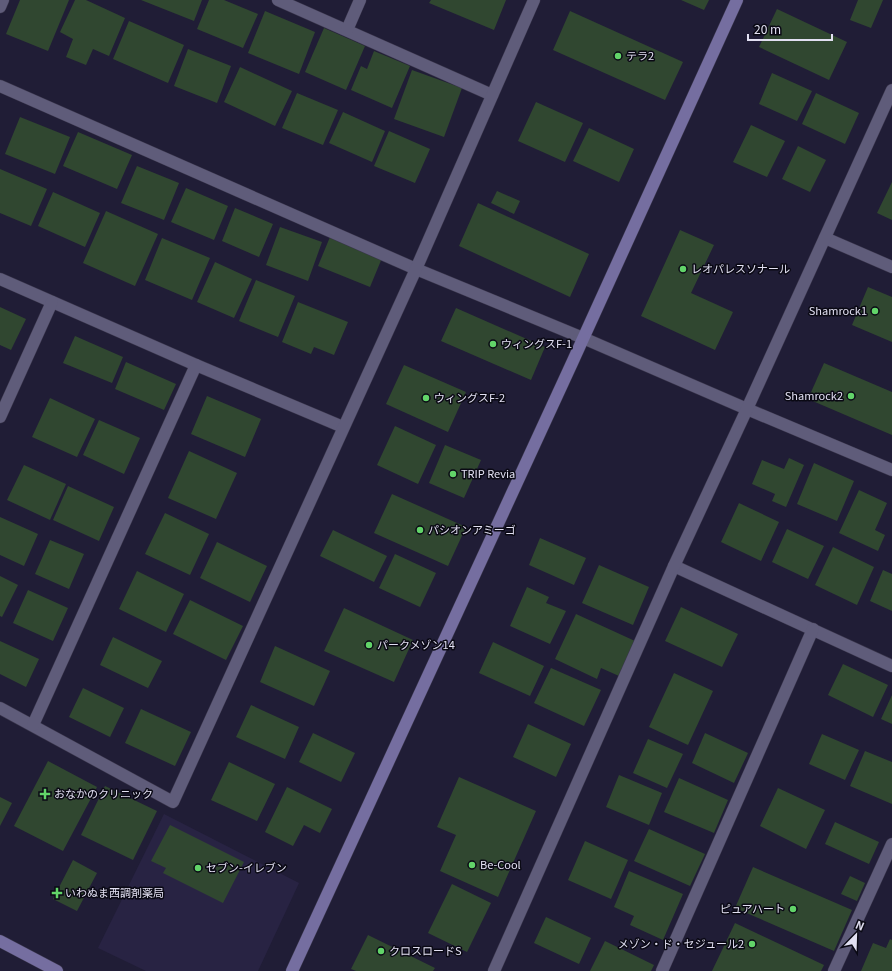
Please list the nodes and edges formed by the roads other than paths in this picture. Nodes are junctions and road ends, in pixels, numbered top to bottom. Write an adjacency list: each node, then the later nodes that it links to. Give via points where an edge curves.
1 (3, 0): 6 (street)
2 (278, 0): 7 (street)
3 (360, 0): 7 (street)
4 (534, 0): 10 (street)
5 (736, 0): 16 (street)
6 (0, 7)
7 (347, 30): 10 (street)
8 (0, 86): 13 (street)
9 (892, 90): 11 (street)
10 (492, 95): 13 (street)
11 (825, 238): 12 (street); 18 (street)
12 (892, 267)
13 (416, 269): 16 (street); 20 (street)
14 (0, 279): 15 (street)
15 (52, 302): 17 (street); 19 (street)
16 (583, 338): 18 (street); 30 (street)
17 (196, 365): 20 (street); 26 (street)
18 (747, 409): 21 (street); 22 (street)
19 (0, 417)
20 (343, 427): 26 (street, via 173,802)
21 (892, 470)
22 (674, 566): 23 (street); 31 (street)
23 (813, 629): 24 (street); 32 (street)
24 (892, 666)
25 (0, 708): 26 (street)
26 (33, 725)
27 (892, 844): 33 (street)
28 (0, 941): 29 (street)
29 (58, 971)
30 (292, 971)
31 (494, 971)
32 (662, 971)
33 (834, 971)

